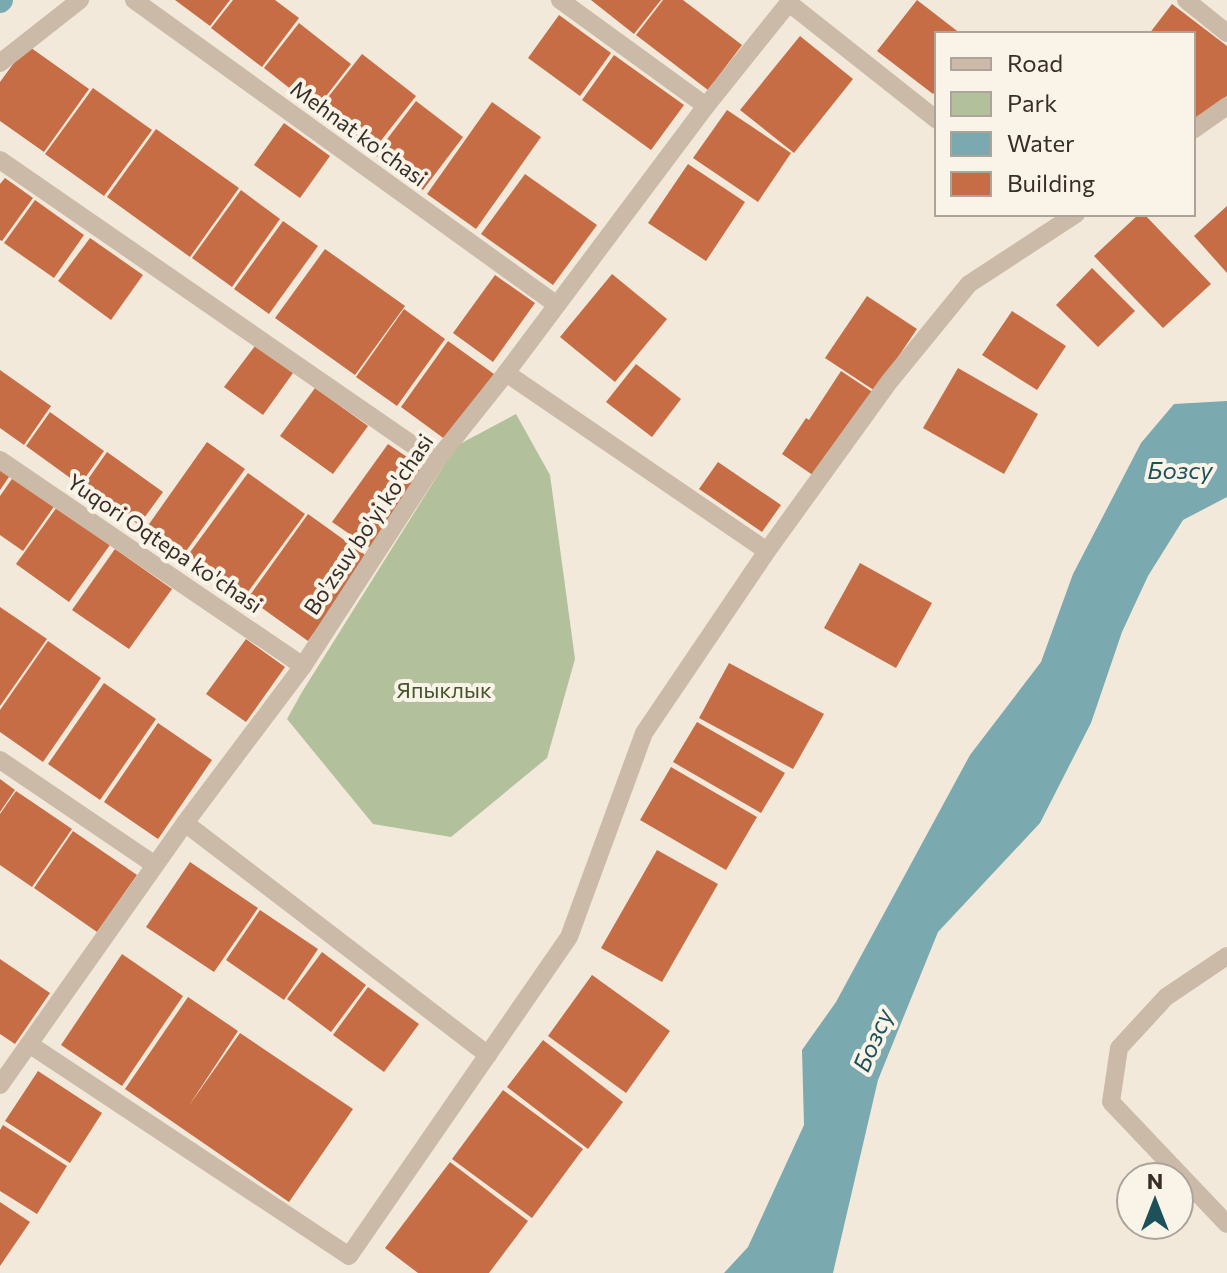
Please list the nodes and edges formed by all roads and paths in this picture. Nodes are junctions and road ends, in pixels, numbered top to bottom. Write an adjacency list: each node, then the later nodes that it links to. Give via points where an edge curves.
1 (80, 0): 7 (street)
2 (134, 0): 14 (street, Mehnat ko'chasi)
3 (560, 0): 8 (street)
4 (1186, 0): 6 (street)
5 (790, 2): 8 (street, Bo'zsuv bo'yi ko'chasi); 10 (street)
6 (1227, 33)
7 (0, 63)
8 (706, 106): 14 (street, Bo'zsuv bo'yi ko'chasi)
9 (1227, 106): 11 (street)
10 (935, 118)
11 (1195, 129)
12 (0, 160): 17 (street)
13 (1067, 216): 18 (street, via 969,284 889,382)
14 (557, 305): 15 (street, Bo'zsuv bo'yi ko'chasi)
15 (506, 373): 17 (street, Bo'zsuv bo'yi ko'chasi); 18 (street)
16 (0, 460): 19 (street, Yuqori Oqtepa ko'chasi)
17 (436, 461): 19 (street, Bo'zsuv bo'yi ko'chasi)
18 (767, 551): 25 (street, via 644,733 569,937)
19 (303, 666): 21 (street, Bo'zsuv bo'yi ko'chasi)
20 (0, 760): 22 (street)
21 (185, 823): 22 (street, Bo'zsuv bo'yi ko'chasi); 25 (street)
22 (155, 865): 24 (street, Bo'zsuv bo'yi ko'chasi)
23 (1227, 956): 28 (street, via 1166,997 1119,1048 1111,1102)
24 (29, 1044): 25 (street, via 349,1256); 26 (street, Bo'zsuv bo'yi ko'chasi)
25 (488, 1055)
26 (7, 1058): 27 (street, Bo'zsuv bo'yi ko'chasi)
27 (0, 1085)
28 (1227, 1224)

